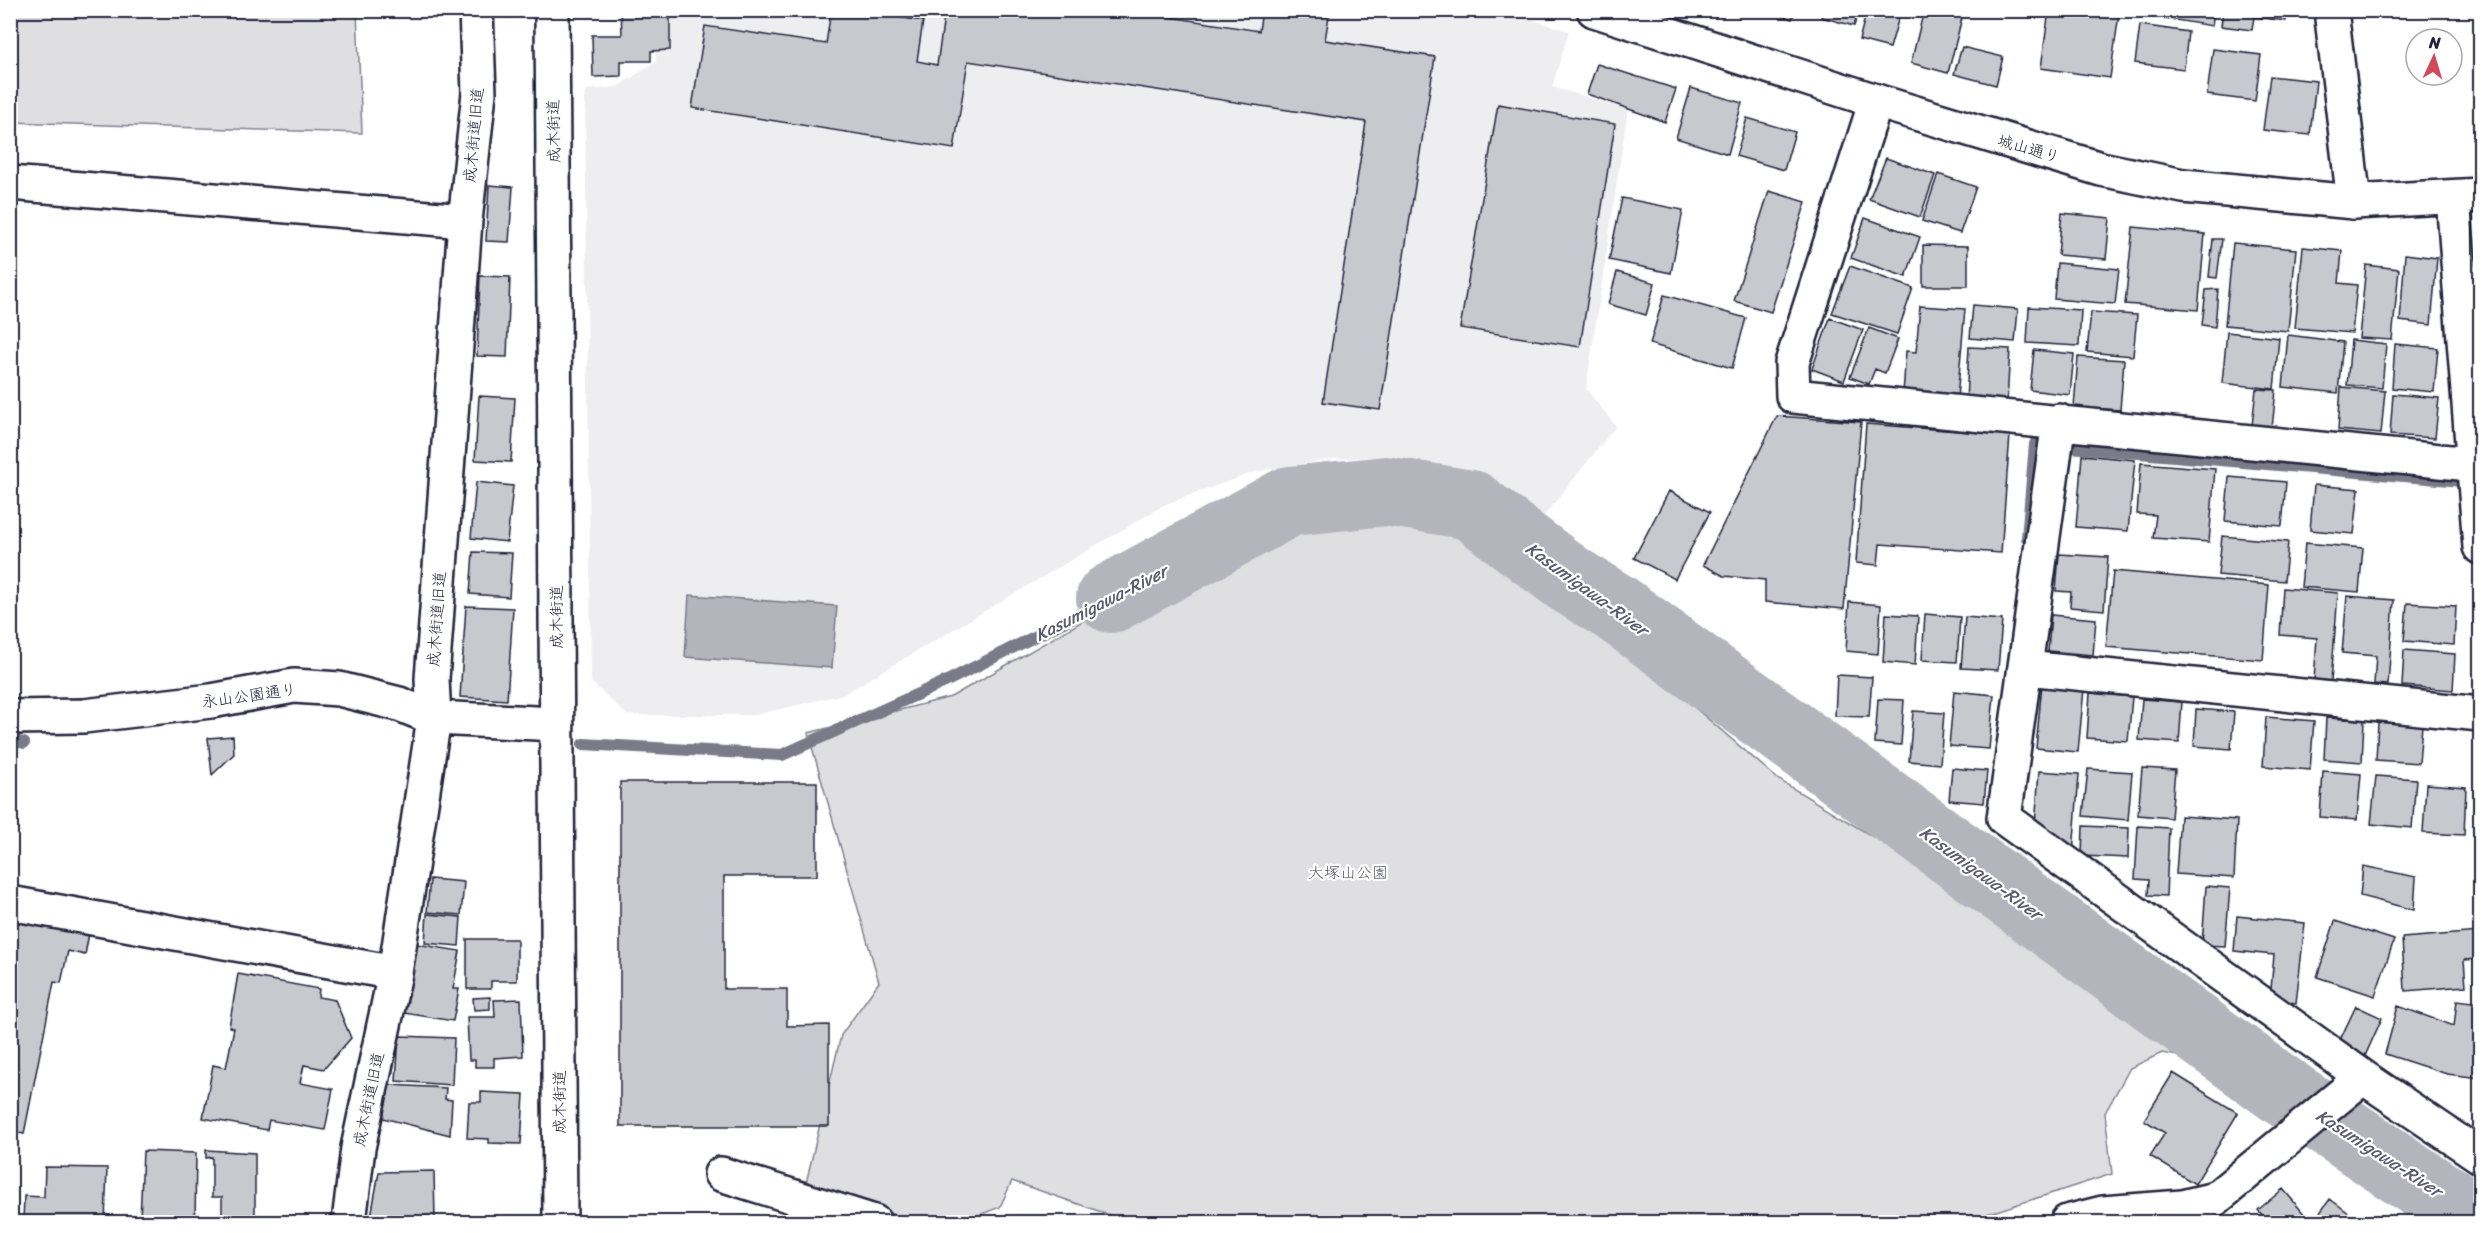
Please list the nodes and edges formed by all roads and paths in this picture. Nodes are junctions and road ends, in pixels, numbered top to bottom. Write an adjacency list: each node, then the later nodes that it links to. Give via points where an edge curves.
1 (476, 10): 9 (street, 成木街道旧道, via 479,93)
2 (552, 10): 17 (street, 成木街道)
3 (1594, 10): 5 (street, 城山通り)
4 (2331, 10): 8 (street)
5 (1876, 102): 8 (street, 城山通り, via 2101,169 2183,186); 10 (street, via 1792,363 1792,396)
6 (10, 183): 9 (street)
7 (2467, 196): 8 (street, 城山通り); 11 (street)
8 (2354, 202)
9 (465, 221): 16 (street, 成木街道旧道, via 432,679)
10 (2059, 423): 11 (street); 13 (street)
11 (2476, 466): 12 (street)
12 (2481, 547)
13 (2026, 668): 14 (street); 20 (street, via 2004,818)
14 (2481, 714)
15 (10, 717): 16 (street, 永山公園通り, via 84,716 211,701 294,686 339,689 399,704)
16 (434, 718): 17 (street, 永山公園通り); 19 (street, 成木街道旧道)
17 (556, 724): 24 (street, 成木街道)
18 (10, 903): 19 (street)
19 (395, 973): 23 (street, 成木街道旧道, via 358,1148)
20 (2356, 1083): 21 (street); 26 (street, via 2215,1199 2182,1207 2103,1213)
21 (2481, 1156)
22 (721, 1174): 25 (street)
23 (349, 1222)
24 (560, 1222)
25 (874, 1222)
26 (2067, 1222)

